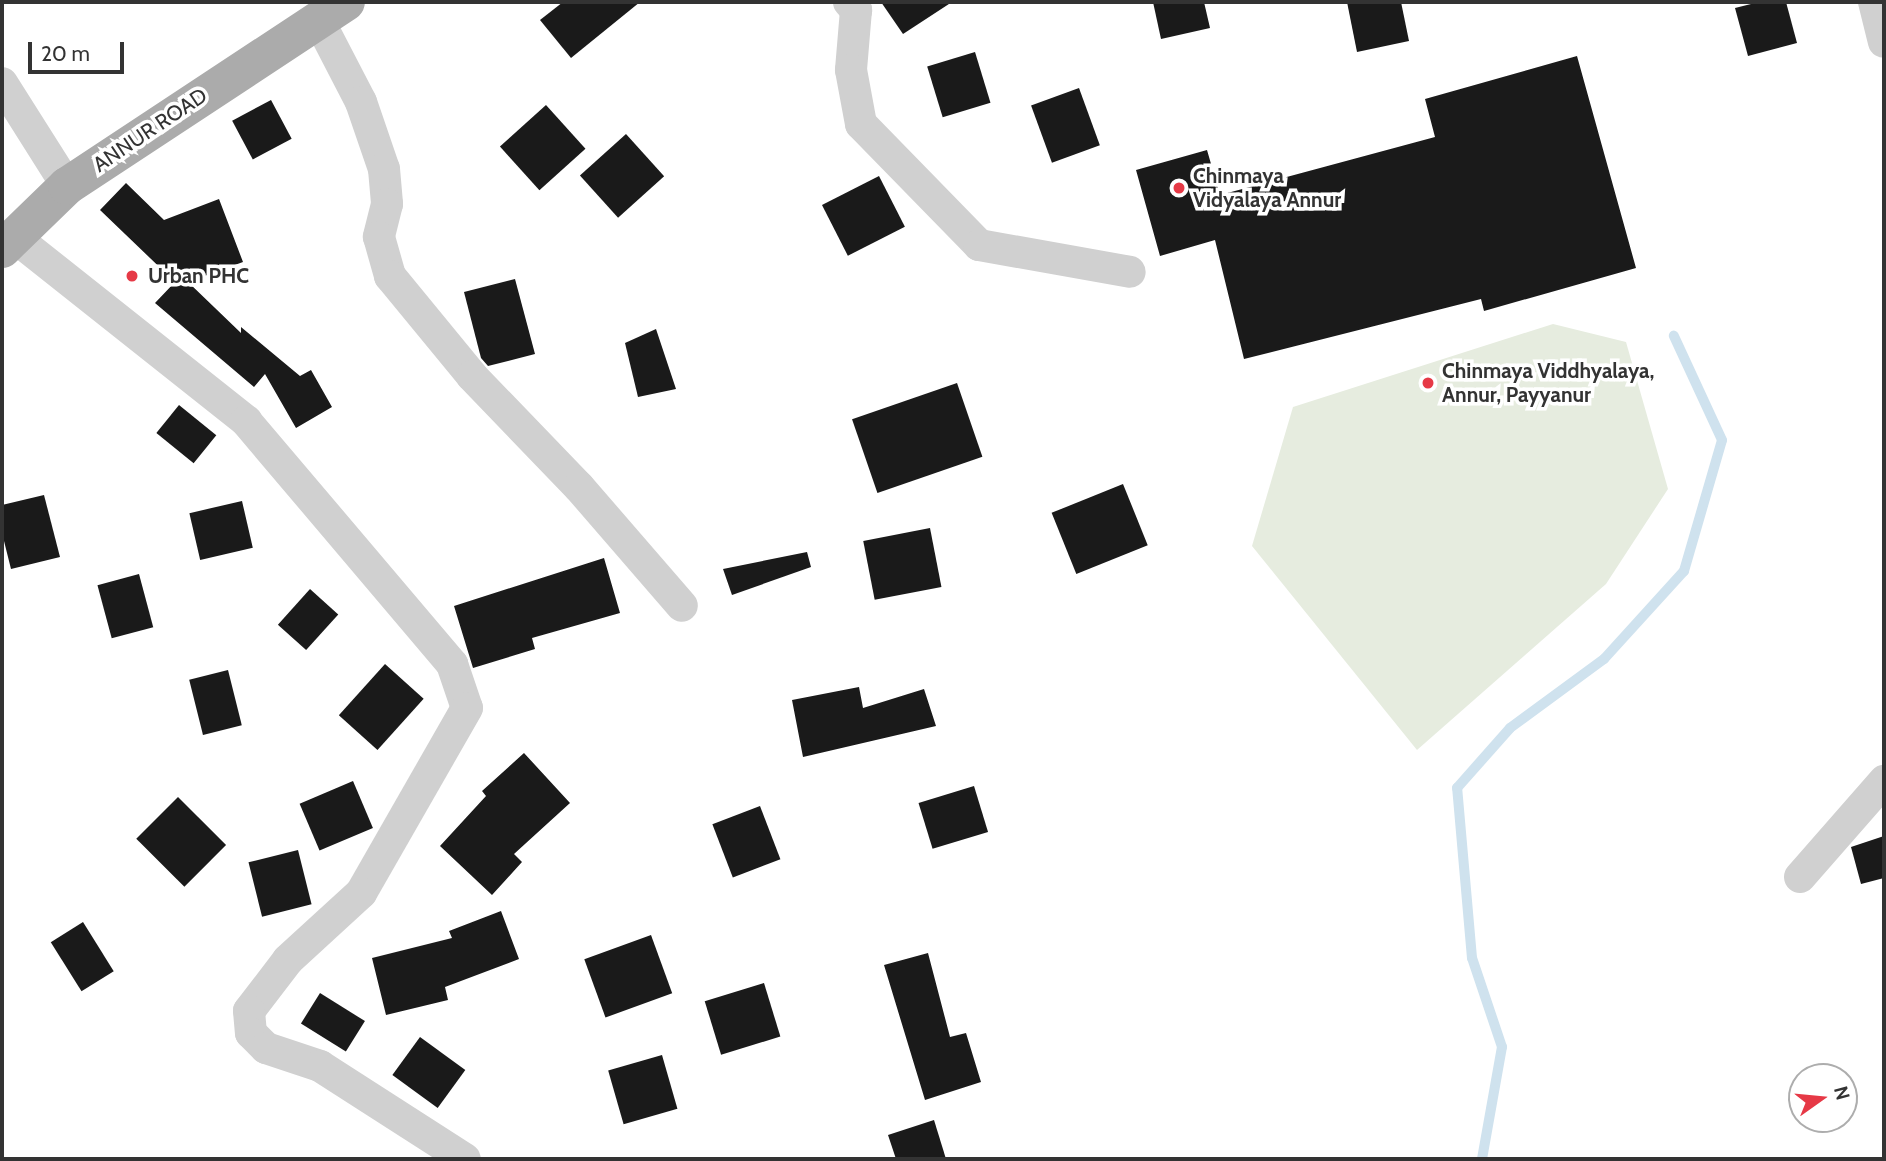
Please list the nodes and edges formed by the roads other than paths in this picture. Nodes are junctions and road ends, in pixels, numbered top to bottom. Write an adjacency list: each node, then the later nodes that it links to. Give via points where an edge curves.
1 (849, 2): 8 (street, via 856,10 851,70 861,124 979,246)
2 (1874, 2): 4 (street)
3 (332, 10): 6 (main road, ANNUR ROAD); 9 (street, via 384,169 387,204 379,237 390,276 472,376 579,487)
4 (1884, 42)
5 (2, 83): 6 (street)
6 (67, 186): 7 (main road, ANNUR ROAD)
7 (7, 243): 12 (street, via 246,421 452,664 467,708 361,893 288,960 249,1011 251,1033 266,1048 320,1066)
8 (1130, 272)
9 (682, 606)
10 (1884, 781): 11 (street)
11 (1800, 877)
12 (465, 1159)

